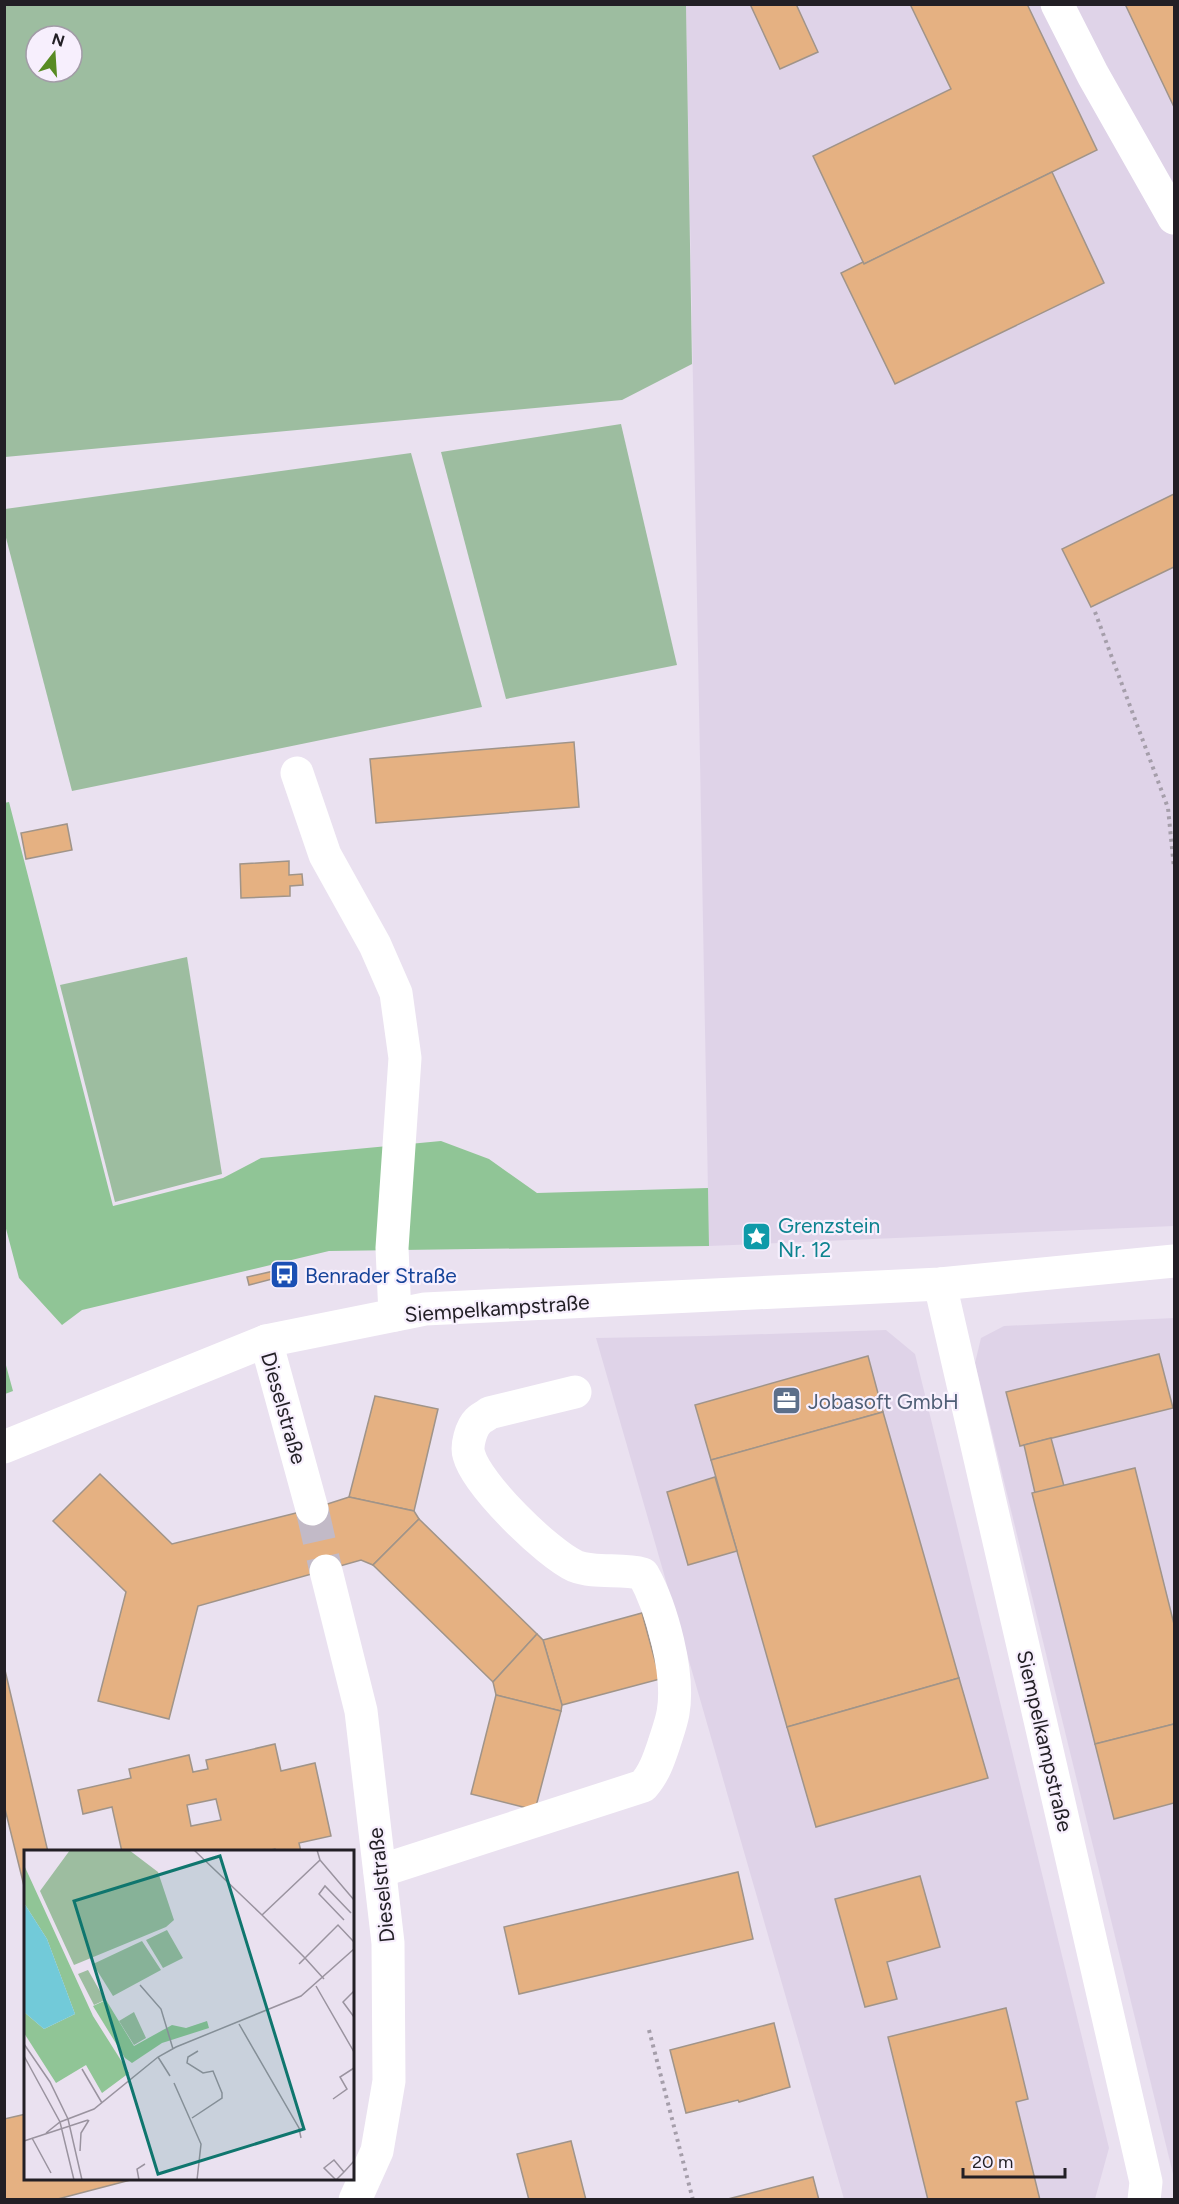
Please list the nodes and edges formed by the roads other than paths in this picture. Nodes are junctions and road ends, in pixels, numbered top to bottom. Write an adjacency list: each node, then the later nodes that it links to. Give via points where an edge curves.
1 (1057, 4): 2 (street)
2 (1174, 218)
3 (297, 773): 6 (street, via 325,855 375,945 396,993 405,1058 392,1248)
4 (1174, 1262): 5 (street, Siempelkampstraße)
5 (940, 1284): 6 (street, Siempelkampstraße, via 425,1309); 14 (street, Siempelkampstraße, via 1146,2182)
6 (395, 1315): 7 (street, Siempelkampstraße)
7 (266, 1341): 9 (street, Siempelkampstraße); 10 (street, Dieselstraße)
8 (575, 1392): 12 (street, via 489,1413 478,1420 468,1453 482,1481 562,1558 578,1567 643,1574 666,1634 673,1670 673,1712 662,1751 643,1786)
9 (4, 1447)
10 (312, 1509)
11 (326, 1571): 12 (street, Dieselstraße, via 361,1712)
12 (380, 1871): 13 (street, Dieselstraße, via 388,1943 388,2081 377,2151)
13 (355, 2199)
14 (1144, 2199)

